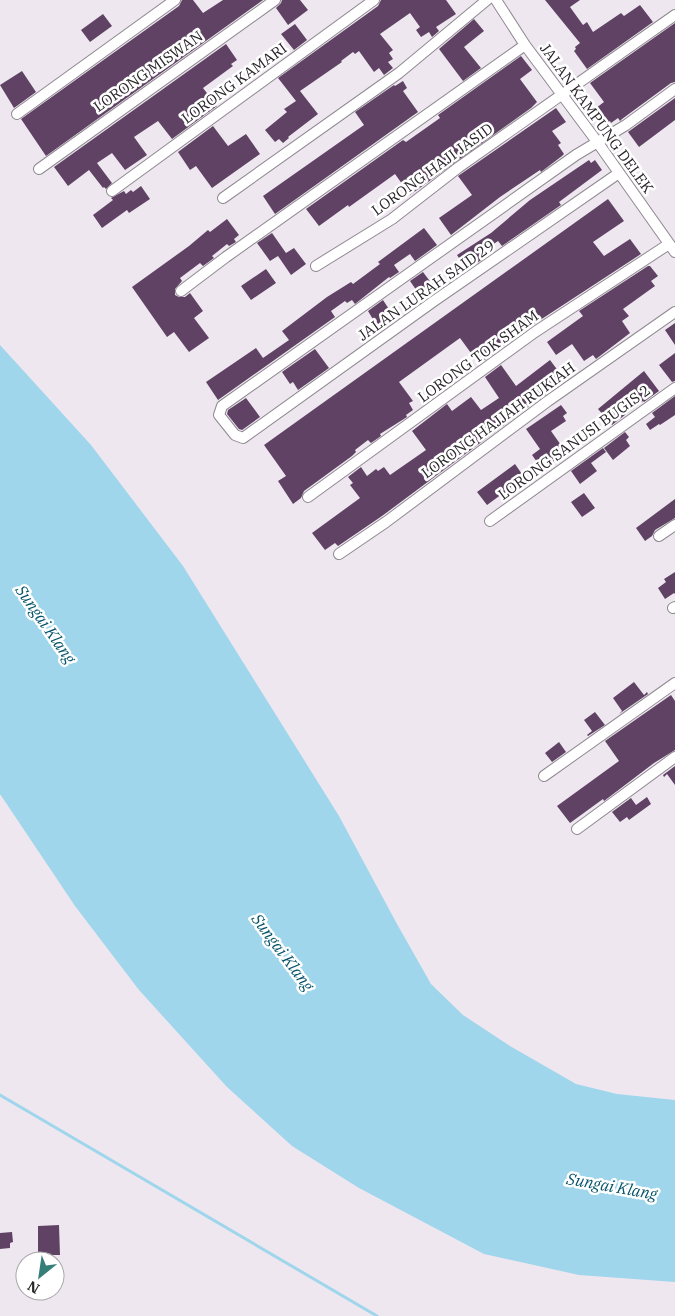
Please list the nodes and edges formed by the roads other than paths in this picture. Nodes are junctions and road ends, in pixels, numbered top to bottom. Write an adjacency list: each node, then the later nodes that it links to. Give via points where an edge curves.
1 (175, 0): 10 (street)
2 (275, 0): 12 (street, LORONG MISWAN)
3 (374, 0): 14 (street, LORONG KAMARI)
4 (486, 0): 15 (street, via 399,73)
5 (496, 0): 7 (street, JALAN KAMPUNG DELEK)
6 (675, 15): 9 (street, LORONG HAJI JASID)
7 (524, 45): 9 (street, JALAN KAMPUNG DELEK); 18 (street)
8 (675, 89): 11 (street)
9 (562, 94): 11 (street, JALAN KAMPUNG DELEK); 17 (street, LORONG HAJI JASID, via 392,219)
10 (17, 114)
11 (598, 143): 13 (street, JALAN KAMPUNG DELEK); 13 (street, JALAN LURAH SAID 29, via 576,155 222,406 219,415 234,435 243,438)
12 (40, 169)
13 (619, 173): 16 (street, JALAN KAMPUNG DELEK)
14 (112, 191)
15 (223, 198)
16 (671, 243): 21 (street, LORONG TOK SHAM, via 535,332)
17 (316, 266)
18 (181, 291)
19 (675, 312): 25 (street, LORONG HAJJAH RUKIAH)
20 (675, 388): 22 (street, LORONG SANUSI BUGIS 2)
21 (308, 497)
22 (490, 521)
23 (675, 525): 24 (street)
24 (659, 536)
25 (339, 554)
26 (675, 683): 28 (street)
27 (675, 756): 29 (street)
28 (544, 776)
29 (577, 829)

